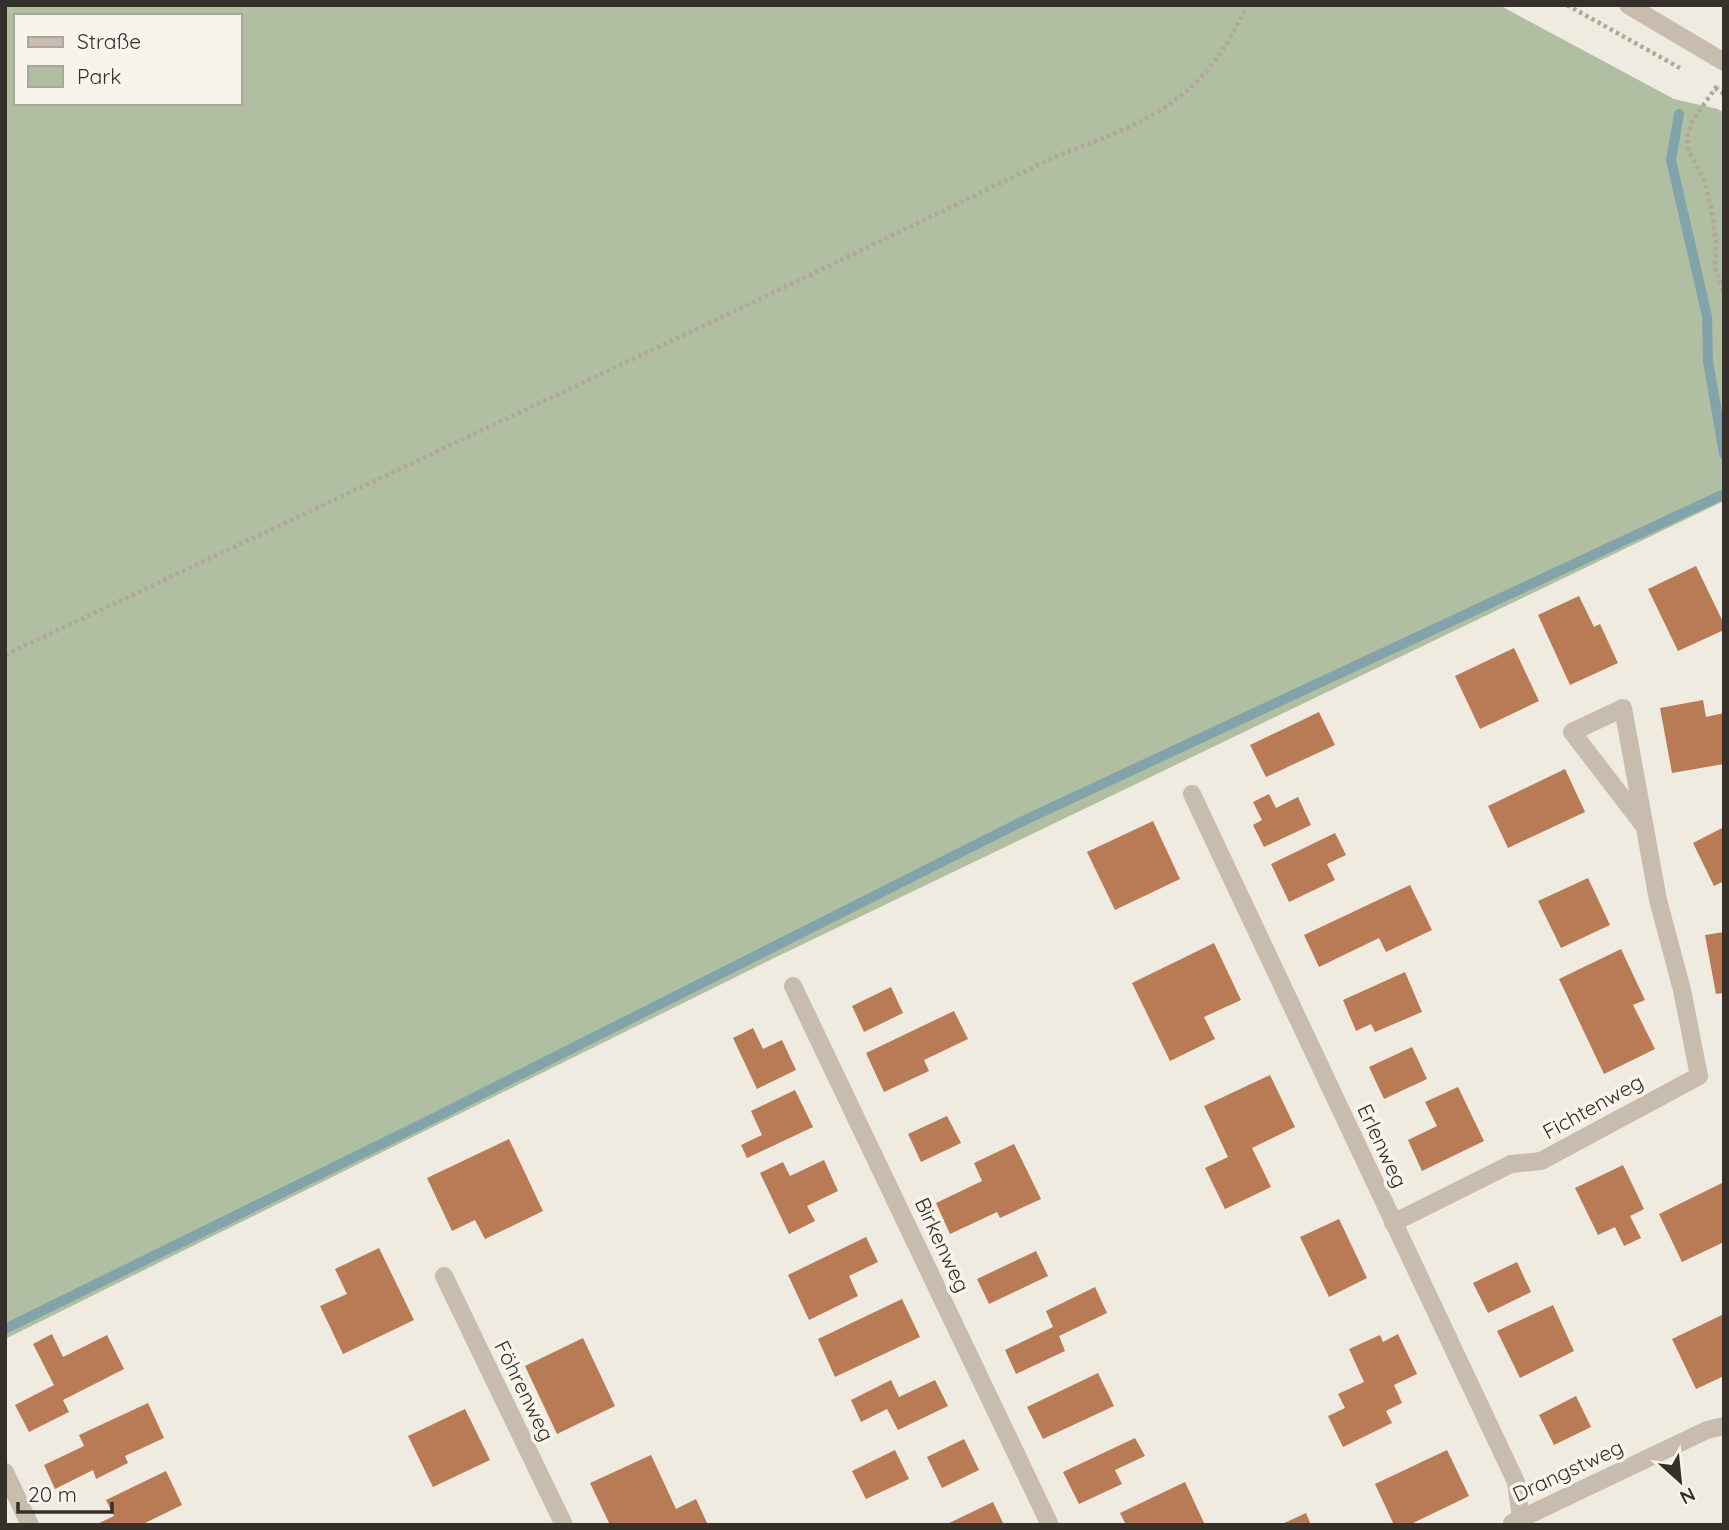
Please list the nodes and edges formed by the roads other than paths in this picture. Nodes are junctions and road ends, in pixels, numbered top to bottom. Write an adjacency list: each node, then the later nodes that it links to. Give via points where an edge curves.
1 (1628, 5): 2 (street)
2 (1724, 62)
3 (1192, 794): 6 (street, Erlenweg)
4 (1645, 827): 4 (street, Fichtenweg, via 1637,787 1623,708 1572,732); 6 (street, Fichtenweg, via 1658,900 1707,1072 1541,1161 1511,1164)
5 (793, 986): 13 (street, Birkenweg)
6 (1393, 1223): 10 (street, Erlenweg, via 1516,1482)
7 (443, 1276): 12 (street, Föhrenweg)
8 (1724, 1426): 10 (street, Drangstweg, via 1707,1430)
9 (5, 1472): 11 (street)
10 (1517, 1523)
11 (30, 1525)
12 (564, 1525)
13 (1050, 1525)

